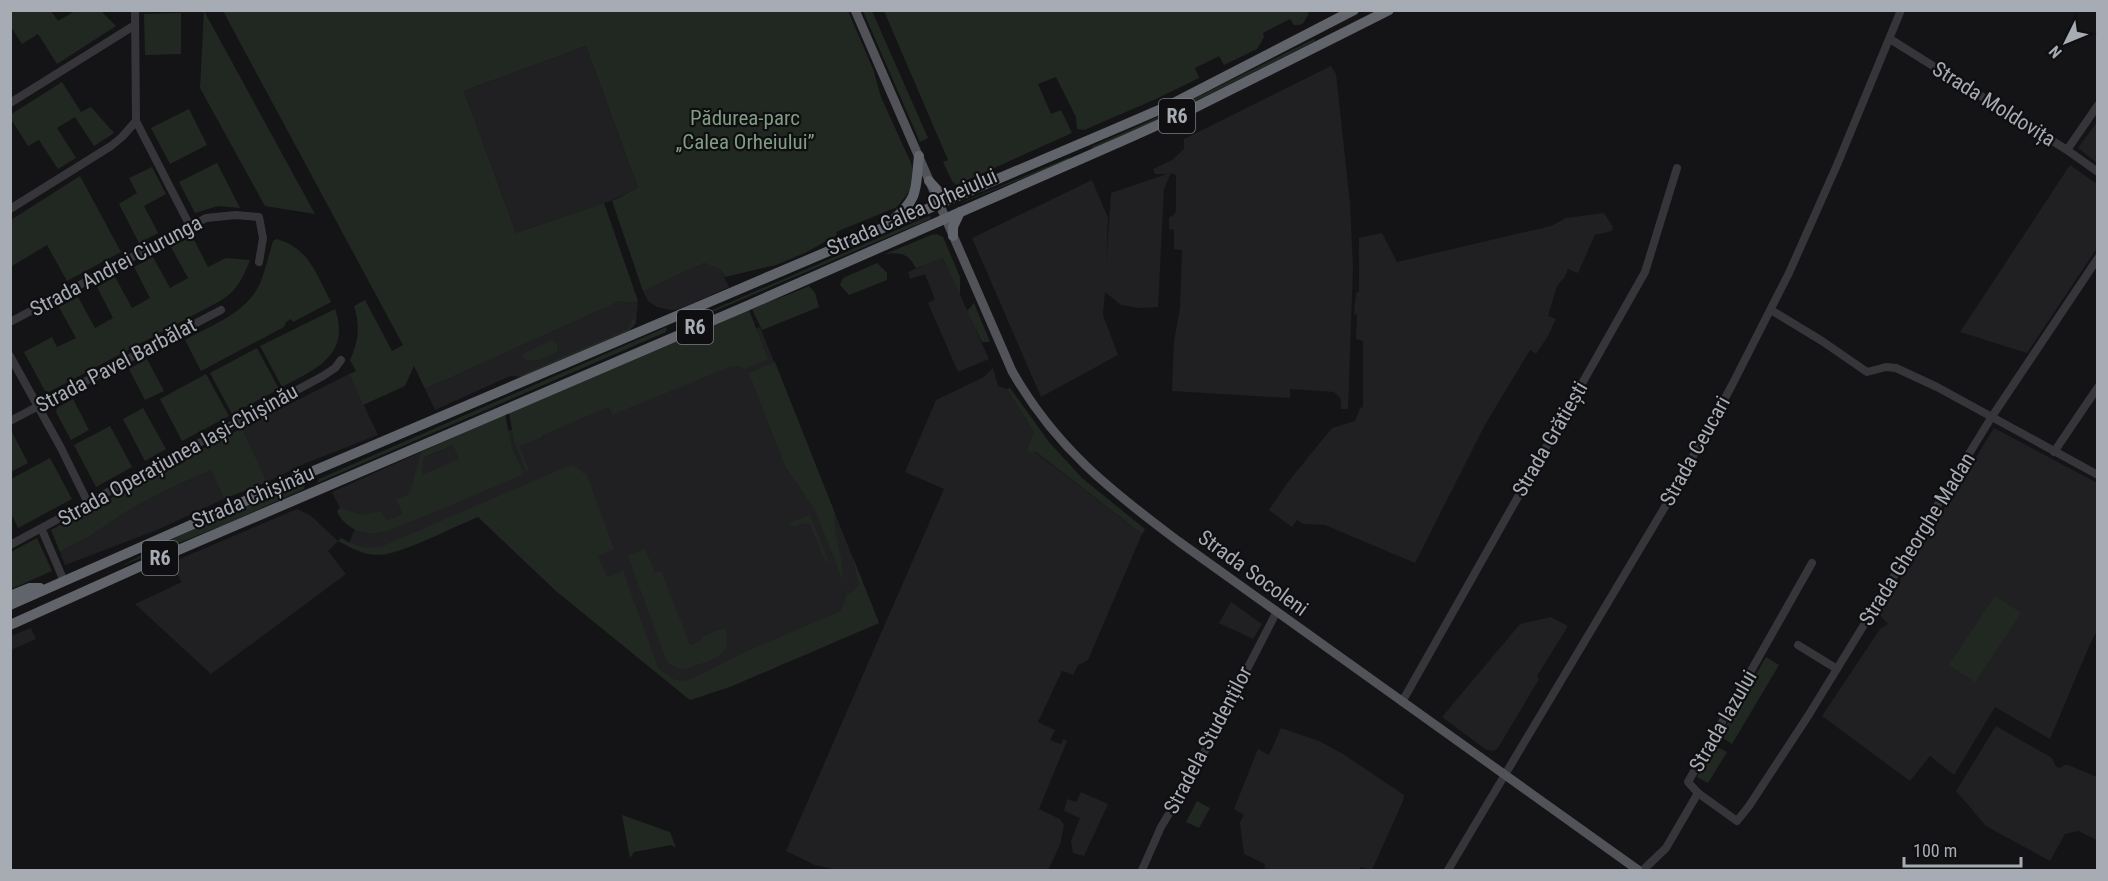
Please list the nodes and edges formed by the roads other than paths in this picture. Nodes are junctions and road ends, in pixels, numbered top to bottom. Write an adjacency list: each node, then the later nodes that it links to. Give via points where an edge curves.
1 (135, 10): 6 (street)
2 (855, 10): 14 (main road, Strada Socoleni)
3 (1354, 10): 7 (highway, Strada Calea Orheiului / R6)
4 (1389, 10): 9 (highway, Strada Calea Orheiului / R6)
5 (1901, 10): 8 (street, Strada Ceucari)
6 (135, 25): 10 (street); 12 (street)
7 (1321, 27): 9 (highway); 18 (highway, Strada Calea Orheiului / R6, via 1168,106)
8 (1890, 39): 13 (street, Strada Moldovița); 29 (street, Strada Ceucari)
9 (1329, 41): 21 (highway, Strada Calea Orheiului / R6, via 1184,113)
10 (10, 103)
11 (2097, 105): 13 (street)
12 (136, 121): 20 (street, via 111,146); 23 (street)
13 (2067, 150): 16 (street, Strada Moldovița)
14 (919, 156): 17 (main road, Strada Socoleni); 24 (highway, via 913,200)
15 (1677, 168): 57 (street, Strada Grătiești, via 1645,272)
16 (2097, 172)
17 (929, 181): 18 (highway, via 939,192); 19 (main road, Strada Socoleni)
18 (954, 197): 19 (highway, Strada Calea Orheiului / R6)
19 (939, 204): 22 (main road, Strada Socoleni); 24 (highway, Strada Calea Orheiului / R6)
20 (10, 209)
21 (960, 212): 22 (highway, Strada Calea Orheiului / R6); 25 (highway)
22 (945, 219): 25 (main road, Strada Socoleni); 32 (highway, Strada Calea Orheiului / R6)
23 (190, 226): 27 (street, Strada Andrei Ciurunga, via 218,216 259,218 263,238); 31 (street, Strada Andrei Ciurunga)
24 (884, 228): 30 (highway, Strada Calea Orheiului / R6)
25 (953, 236): 53 (main road, Strada Socoleni, via 1012,371 1058,438 1128,504)
26 (2097, 258): 38 (street, Strada Gheorghe Madan)
27 (259, 261)
28 (221, 310): 36 (street, Strada Pavel Barbălat)
29 (1771, 310): 38 (street, via 1867,372 1896,368); 58 (street, Strada Ceucari, via 1684,475)
30 (676, 317): 32 (highway); 37 (highway, Strada Calea Orheiului / R6)
31 (10, 322)
32 (683, 333): 40 (highway, Strada Calea Orheiului / R6)
33 (10, 356): 36 (street)
34 (341, 360): 45 (street, Strada Operațiunea Iași-Chișinău, via 323,376)
35 (2097, 387): 41 (street)
36 (38, 406): 39 (street, Strada Pavel Barbălat); 45 (street)
37 (437, 418): 42 (highway, Strada Chișinău / R6)
38 (1991, 418): 41 (street); 56 (street, Strada Gheorghe Madan)
39 (10, 421)
40 (445, 435): 44 (highway, Strada Chișinău / R6)
41 (2054, 452): 43 (street)
42 (311, 472): 44 (highway); 49 (highway, Strada Chișinău / R6)
43 (2097, 475)
44 (311, 493): 54 (highway, Strada Chișinău / R6)
45 (88, 503): 46 (street, Strada Operațiunea Iași-Chișinău)
46 (42, 530): 47 (street, Strada Operațiunea Iași-Chișinău); 49 (street)
47 (10, 545)
48 (1812, 563): 59 (street, Strada Iazului, via 1688,782)
49 (64, 581): 50 (highway, Strada Chișinău / R6)
50 (49, 587): 51 (highway, via 30,588); 52 (highway, Strada Chișinău / R6)
51 (10, 596)
52 (10, 605)
53 (1277, 611): 57 (main road, Strada Socoleni); 60 (street, Stradela Studenților, via 1161,827)
54 (10, 625)
55 (1798, 645): 56 (street)
56 (1837, 669): 59 (street, Strada Gheorghe Madan, via 1737,821)
57 (1402, 702): 58 (main road, Strada Socoleni)
58 (1506, 776): 61 (street, Strada Ceucari); 62 (main road, Strada Socoleni)
59 (1698, 793): 63 (street, Strada Iazului, via 1666,848)
60 (1142, 870)
61 (1448, 870)
62 (1638, 870)
63 (1643, 870)

